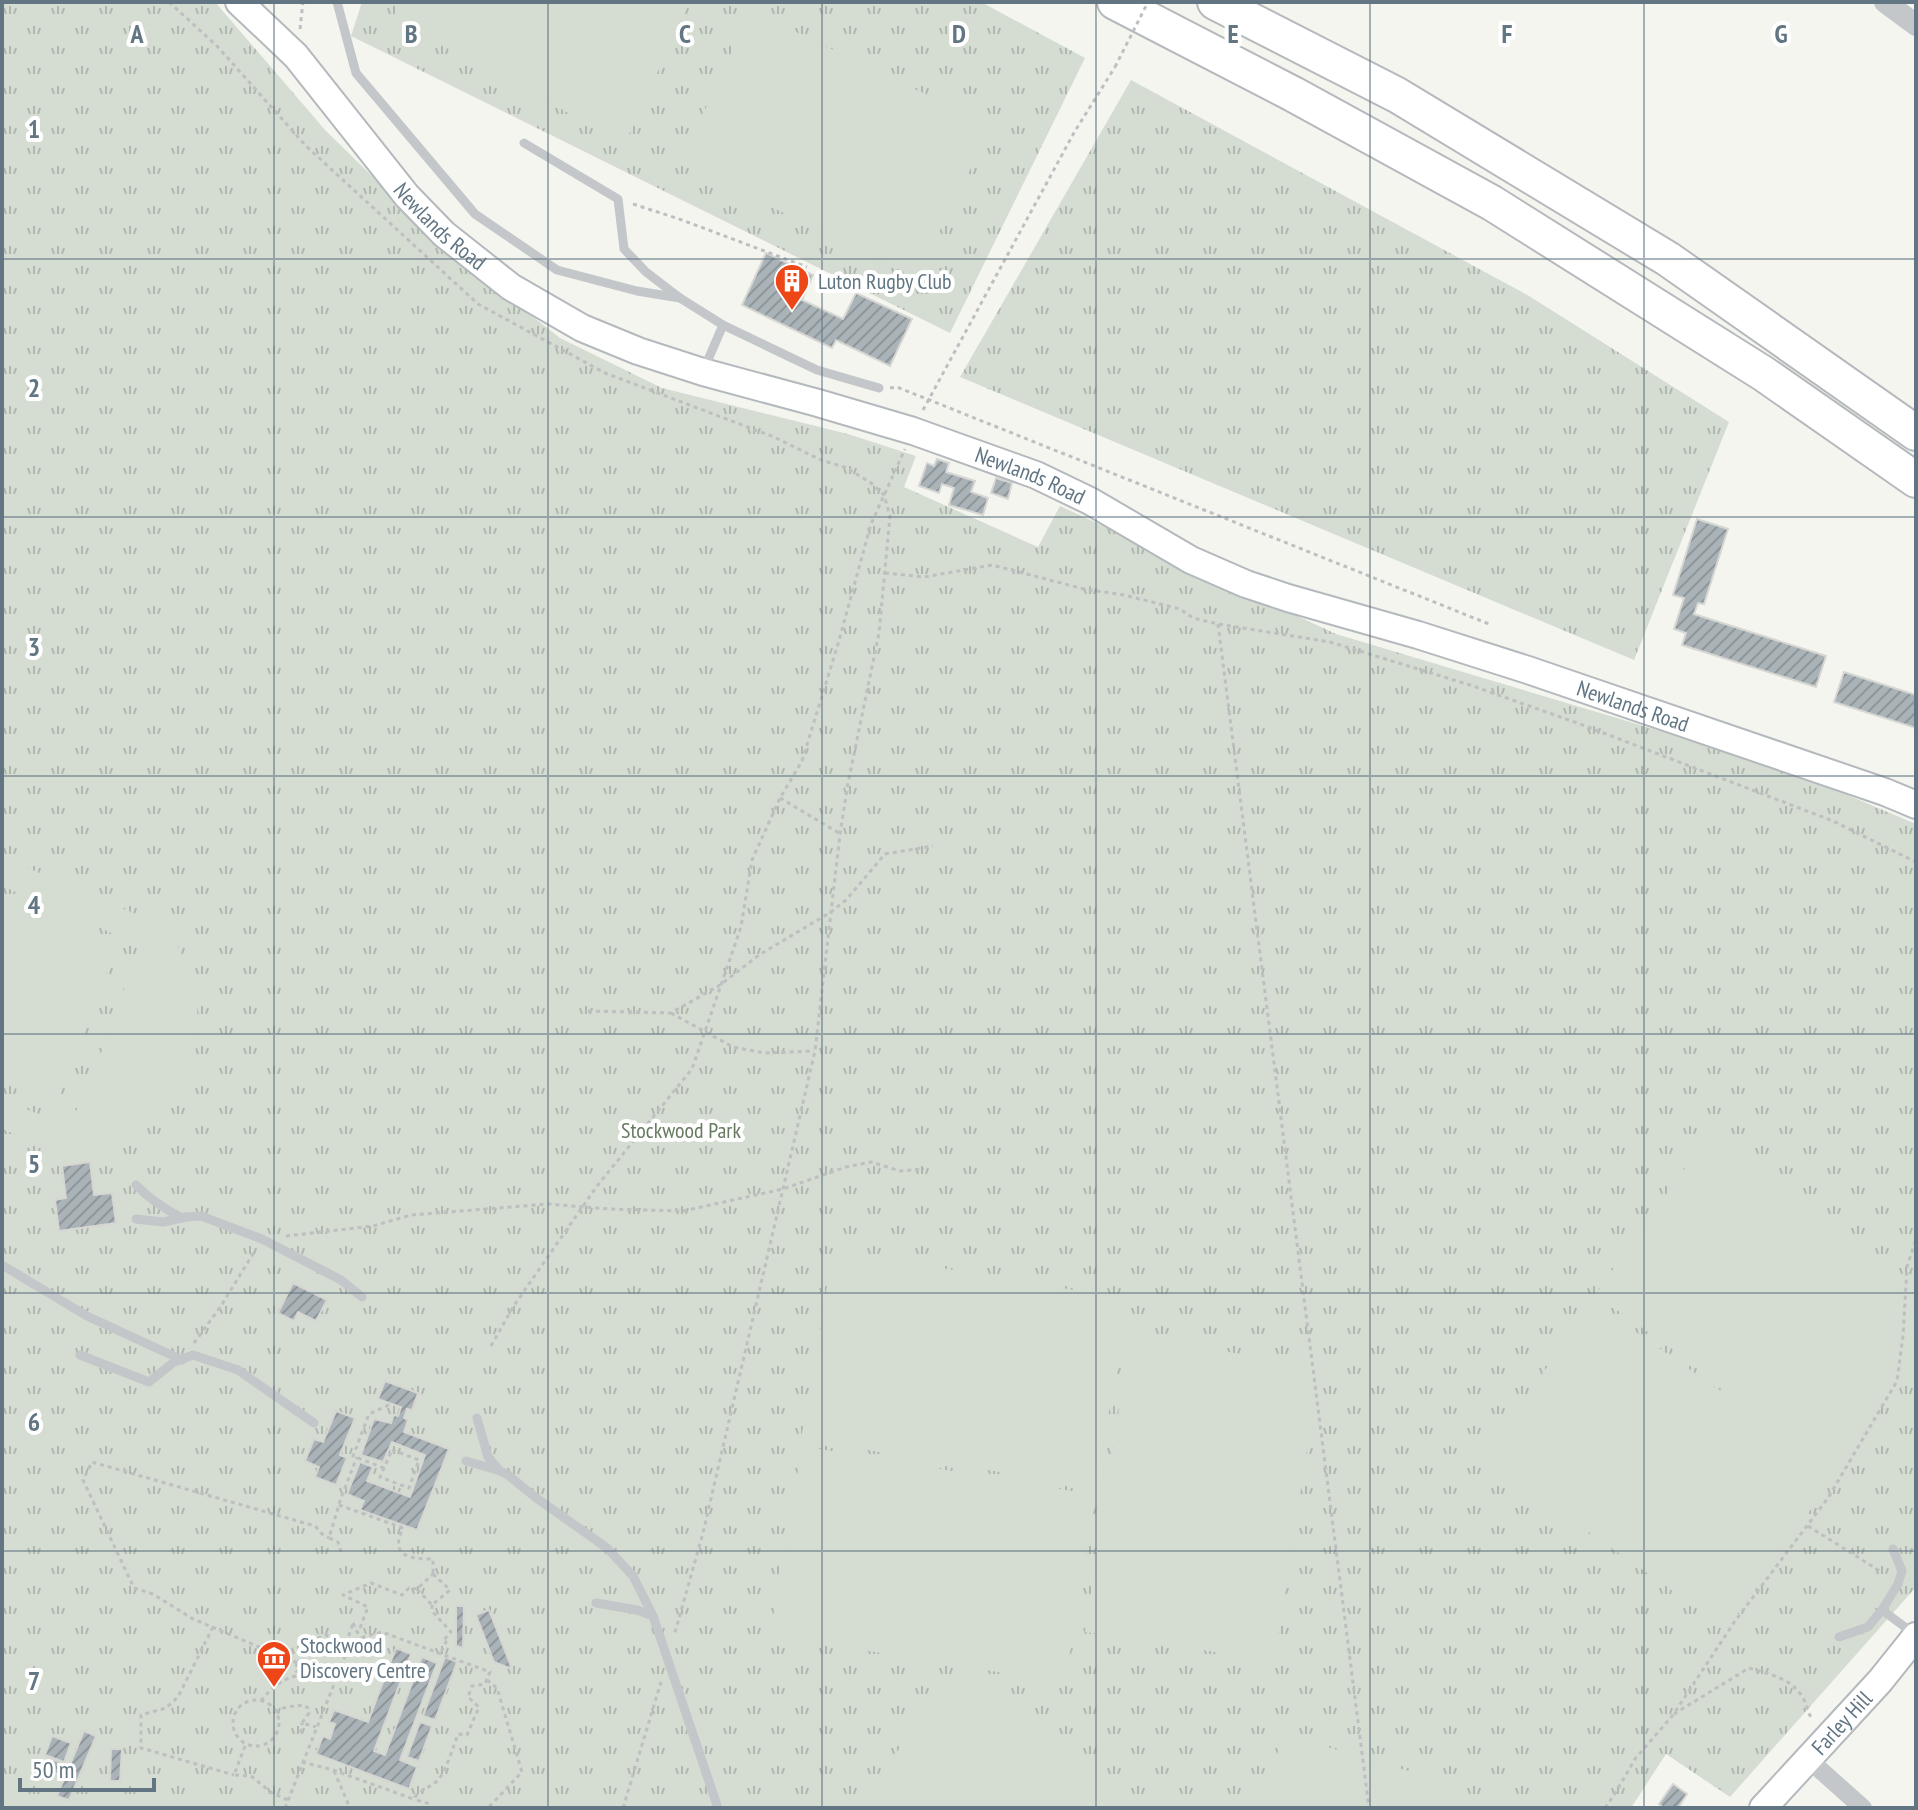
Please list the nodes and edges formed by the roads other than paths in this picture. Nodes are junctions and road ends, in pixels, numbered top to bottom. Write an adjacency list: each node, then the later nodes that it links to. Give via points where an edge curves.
1 (239, 2): 10 (main road, Newlands Road, via 296,56 407,196 476,261 582,328)
2 (337, 2): 8 (lane, via 356,73 475,214 557,270)
3 (1115, 2): 13 (highway, via 1492,203 1764,374)
4 (1215, 2): 12 (highway, via 1397,95 1668,259)
5 (1885, 2): 6 (street)
6 (1916, 25)
7 (524, 143): 8 (lane, via 618,199 624,249)
8 (680, 298): 9 (lane)
9 (723, 325): 10 (lane); 11 (lane, via 817,370)
10 (703, 372): 14 (main road, Newlands Road, via 913,431 1036,475 1191,560 1246,584 1528,670)
11 (879, 388)
12 (1916, 433)
13 (1916, 480)
14 (1916, 805)
15 (136, 1185): 16 (lane)
16 (182, 1218): 17 (lane); 19 (lane, via 201,1216 262,1239 341,1280)
17 (136, 1219)
18 (2, 1265): 21 (lane, via 87,1316)
19 (362, 1297)
20 (80, 1355): 21 (lane, via 149,1382)
21 (182, 1360): 23 (lane, via 193,1355 238,1370)
22 (477, 1418): 25 (lane, via 488,1457)
23 (314, 1423)
24 (466, 1461): 25 (lane)
25 (500, 1471): 29 (lane, via 607,1548 633,1576)
26 (1893, 1549): 28 (lane, via 1902,1571)
27 (596, 1603): 29 (lane)
28 (1882, 1610): 30 (lane); 31 (lane, via 1868,1627)
29 (653, 1616): 33 (lane)
30 (1916, 1636): 32 (main road, Farley Hill)
31 (1839, 1637)
32 (1808, 1759): 34 (main road, Farley Hill); 35 (street)
33 (718, 1808)
34 (1763, 1808)
35 (1863, 1808)

